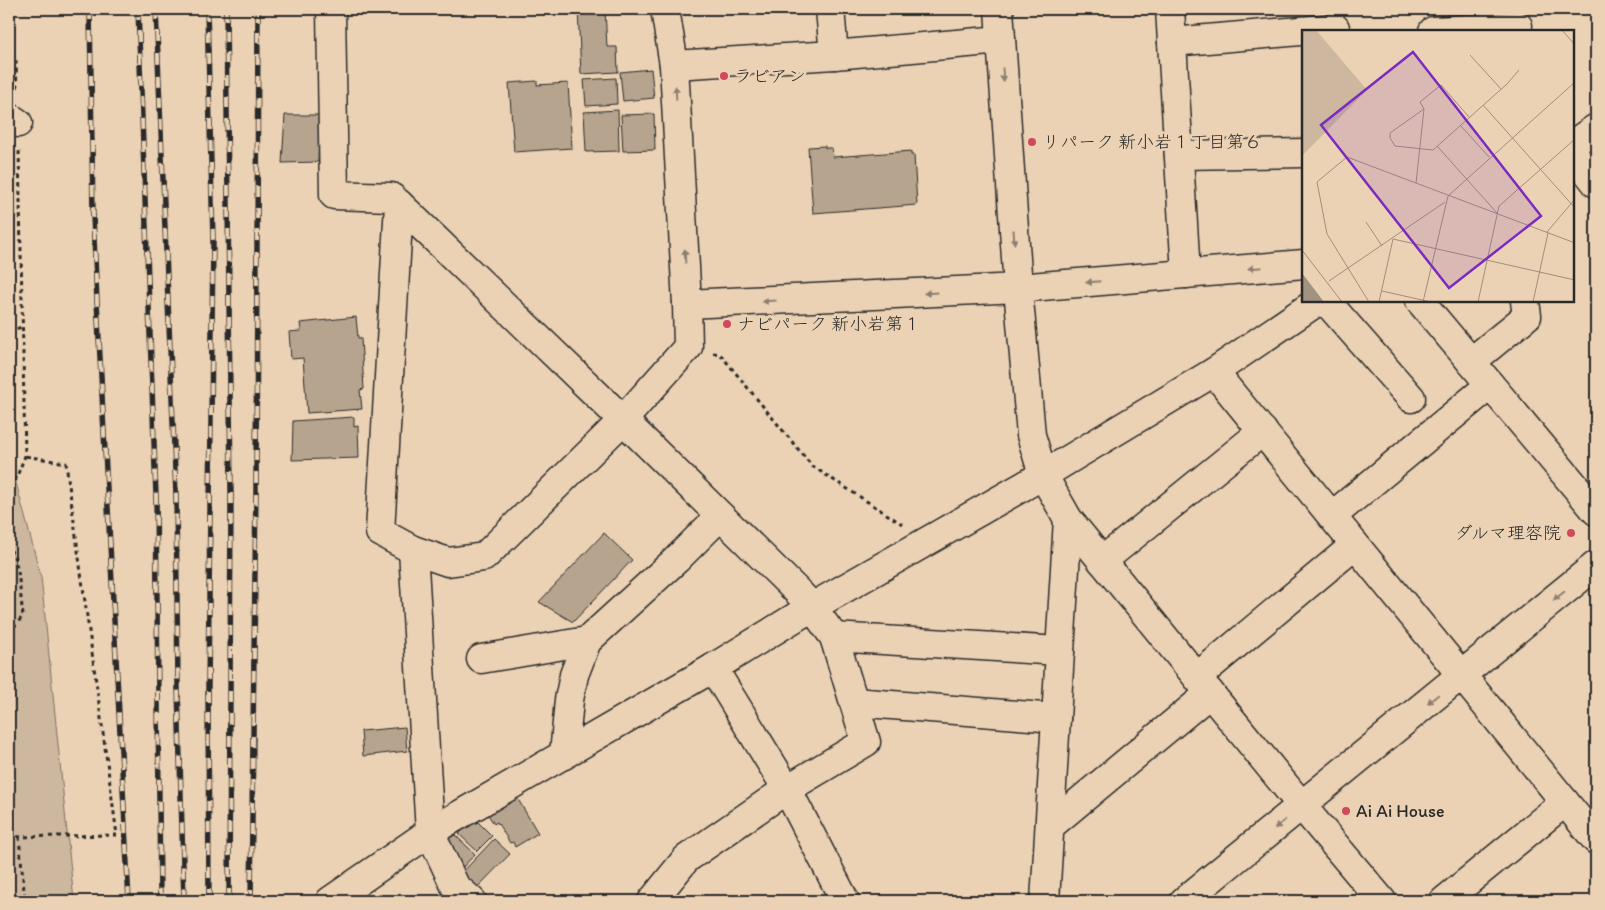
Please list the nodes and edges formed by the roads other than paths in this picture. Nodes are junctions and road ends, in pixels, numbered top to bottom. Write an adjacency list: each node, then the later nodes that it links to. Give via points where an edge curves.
1 (331, 9): 19 (street, via 334,195 391,197)
2 (665, 9): 12 (street)
3 (830, 9): 11 (street)
4 (999, 9): 9 (street)
5 (1170, 9): 10 (street)
6 (1518, 22): 8 (street)
7 (1335, 23): 10 (street)
8 (1442, 30)
9 (1001, 40): 11 (street); 22 (street, one-way to 22)
10 (1172, 42): 16 (street)
11 (834, 55): 12 (street)
12 (674, 65): 27 (street, one-way to 12)
13 (1596, 128): 14 (street)
14 (1575, 141)
15 (1302, 153): 16 (street)
16 (1179, 155): 21 (street)
17 (1575, 157): 18 (street)
18 (1596, 183)
19 (399, 204): 32 (street); 40 (street, via 380,532)
20 (1302, 264): 21 (street, one-way to 21)
21 (1186, 274): 22 (street, one-way to 22)
22 (1018, 288): 27 (street, one-way to 27); 34 (street, via 1031,435)
23 (1317, 302): 29 (street)
24 (1327, 302): 31 (street)
25 (1421, 302): 28 (street)
26 (1525, 302): 28 (street, via 1527,316)
27 (687, 304): 32 (street, via 688,347)
28 (1471, 362): 30 (street)
29 (1214, 372): 33 (street); 34 (street)
30 (1490, 385): 35 (street); 37 (street)
31 (1411, 398)
32 (623, 420): 36 (street); 40 (street, via 484,557 448,562)
33 (1263, 431): 37 (street); 41 (street)
34 (1043, 475): 38 (street); 43 (street)
35 (1596, 511)
36 (720, 516): 43 (street); 45 (street)
37 (1332, 516): 39 (street)
38 (1068, 519): 41 (street); 46 (street)
39 (1356, 545): 49 (street); 50 (street)
40 (413, 550): 58 (street)
41 (1102, 561): 50 (street)
42 (1596, 566): 49 (street, one-way to 49)
43 (812, 607): 44 (street); 48 (street)
44 (834, 637): 46 (street); 51 (street)
45 (587, 641): 47 (street); 53 (street, via 572,684)
46 (1060, 650): 52 (street)
47 (481, 659)
48 (713, 668): 53 (street); 54 (street)
49 (1462, 676): 55 (street); 56 (street, one-way to 56)
50 (1203, 685): 56 (street); 57 (street)
51 (854, 702): 52 (street); 54 (street, via 866,742)
52 (1056, 718): 57 (street)
53 (564, 755): 58 (street)
54 (787, 789): 62 (street, via 686,860); 63 (street)
55 (1565, 802): 59 (street); 67 (street)
56 (1302, 806): 65 (street, one-way to 65); 66 (street)
57 (1050, 826): 64 (street)
58 (430, 832): 60 (street); 61 (street, via 455,886)
59 (1596, 840)
60 (330, 901)
61 (472, 901)
62 (652, 901)
63 (845, 901)
64 (1045, 901)
65 (1184, 901)
66 (1382, 901)
67 (1444, 901)

